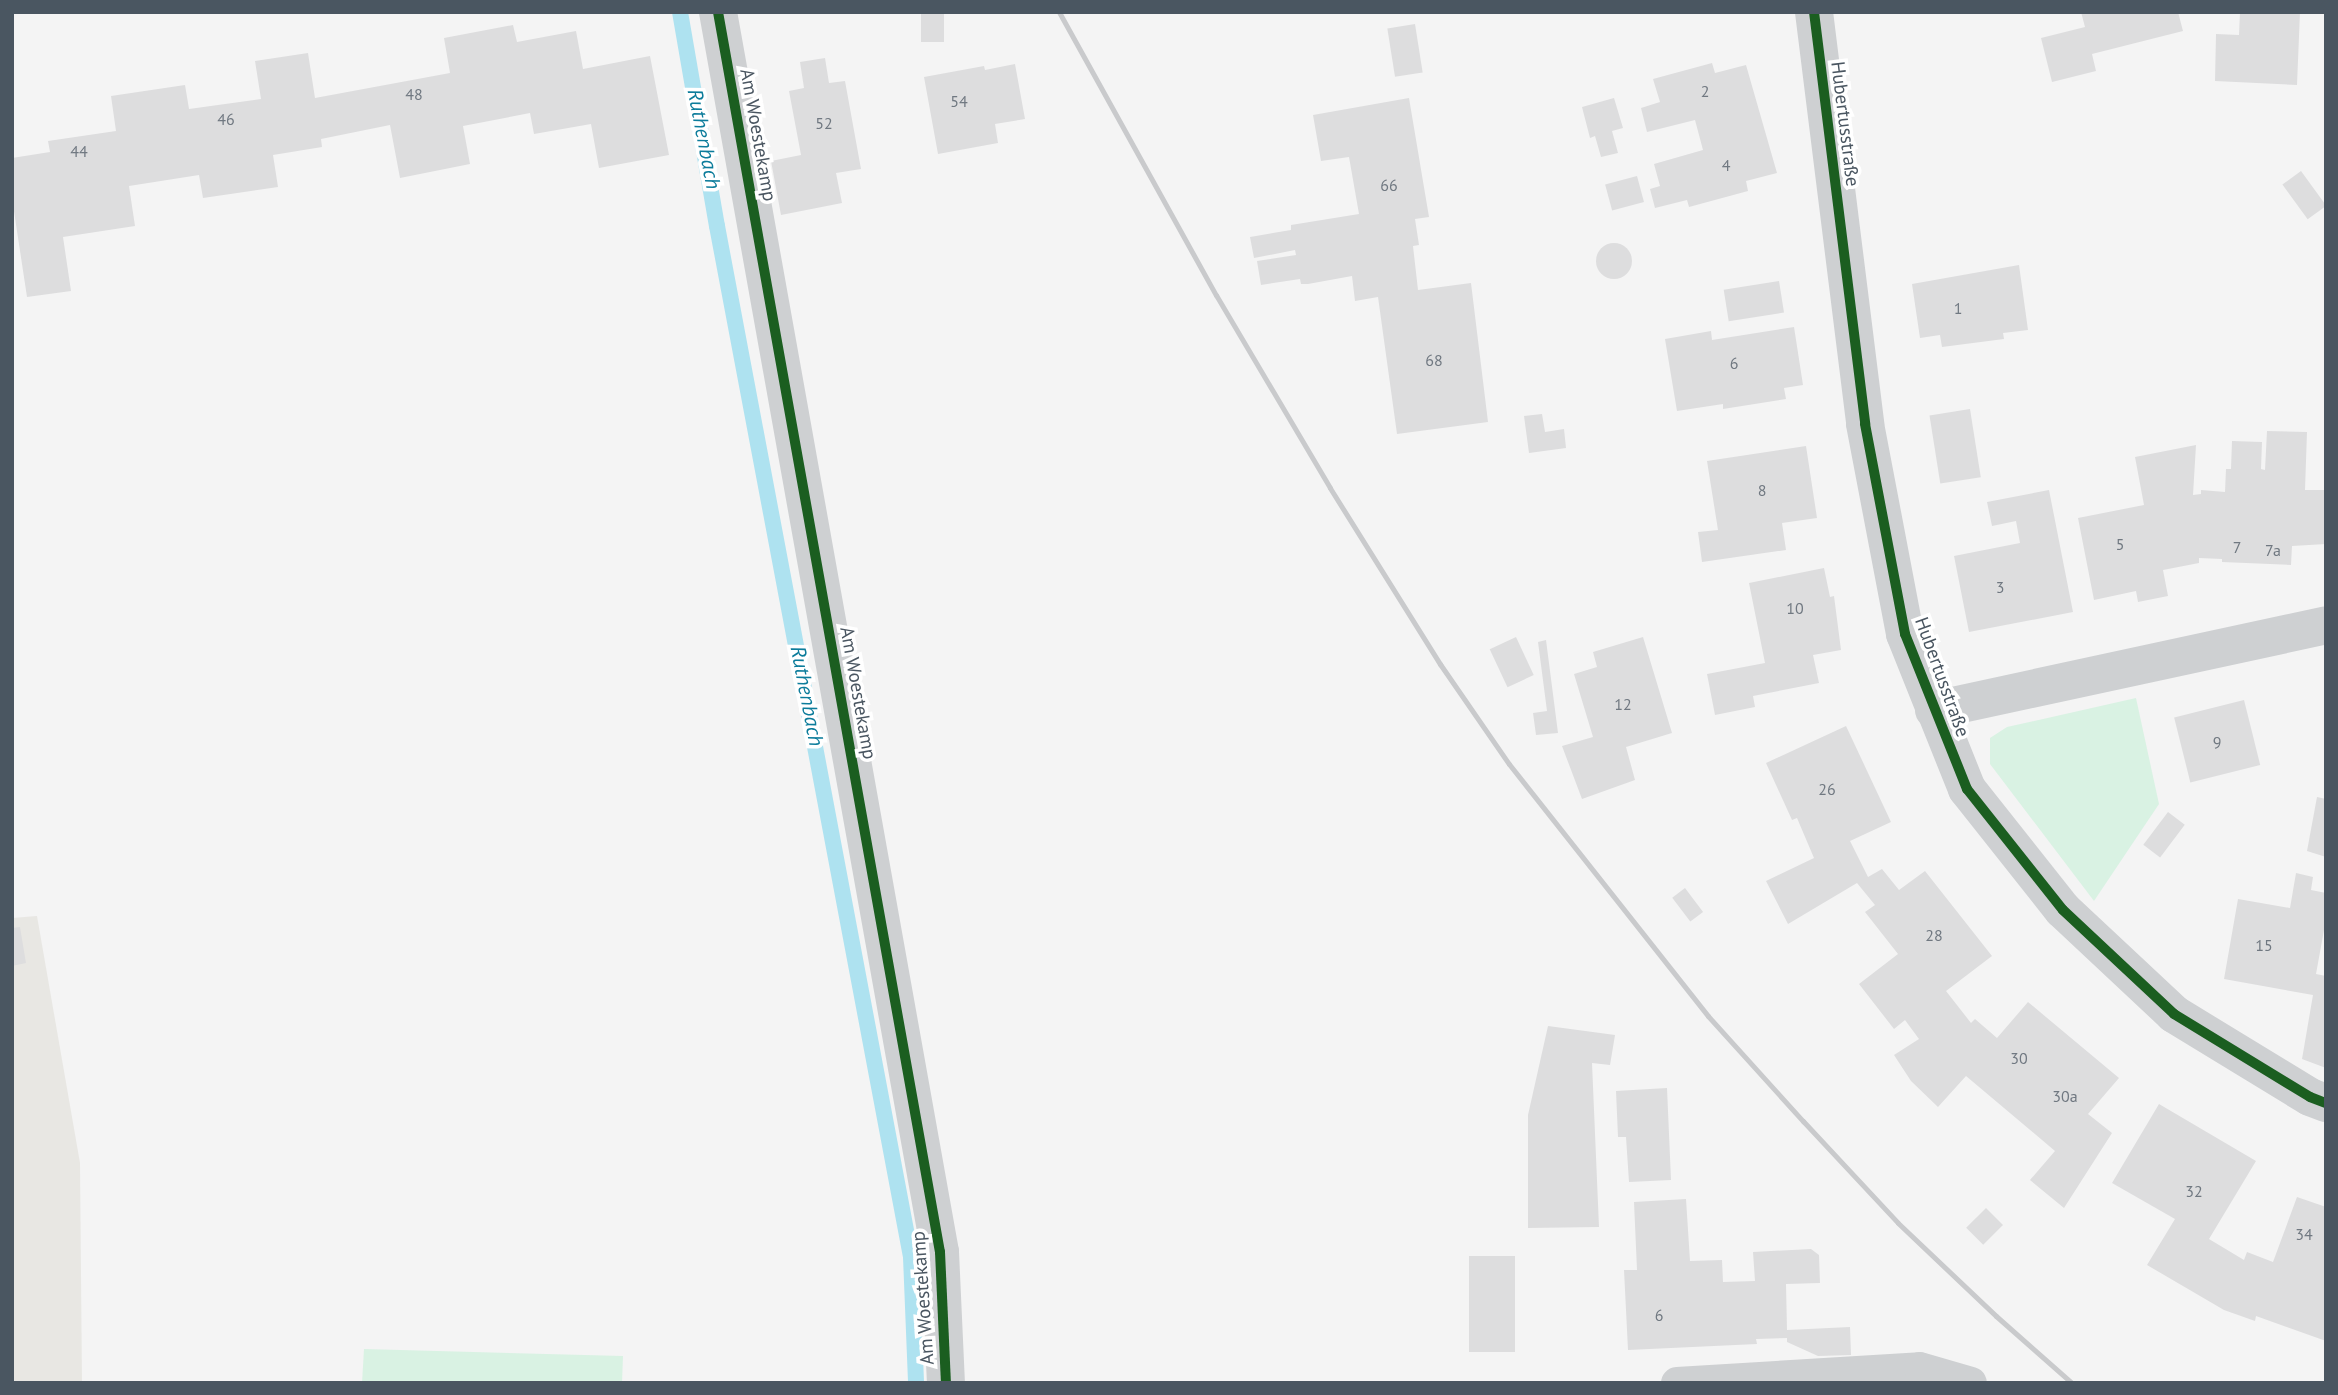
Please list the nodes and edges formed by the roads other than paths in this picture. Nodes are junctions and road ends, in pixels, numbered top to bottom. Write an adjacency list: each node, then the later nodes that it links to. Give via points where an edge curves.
1 (718, 12): 6 (street, Am Woestekamp, via 940,1252)
2 (1814, 12): 4 (street, Hubertusstraße, via 1865,424 1905,634)
3 (2326, 625): 4 (street, Hubertusstraße)
4 (1934, 710): 5 (street, Hubertusstraße, via 1967,789 2063,910 2174,1014)
5 (2326, 1104)
6 (946, 1383)
7 (1677, 1383): 8 (lane, via 1920,1368)
8 (1971, 1383)

